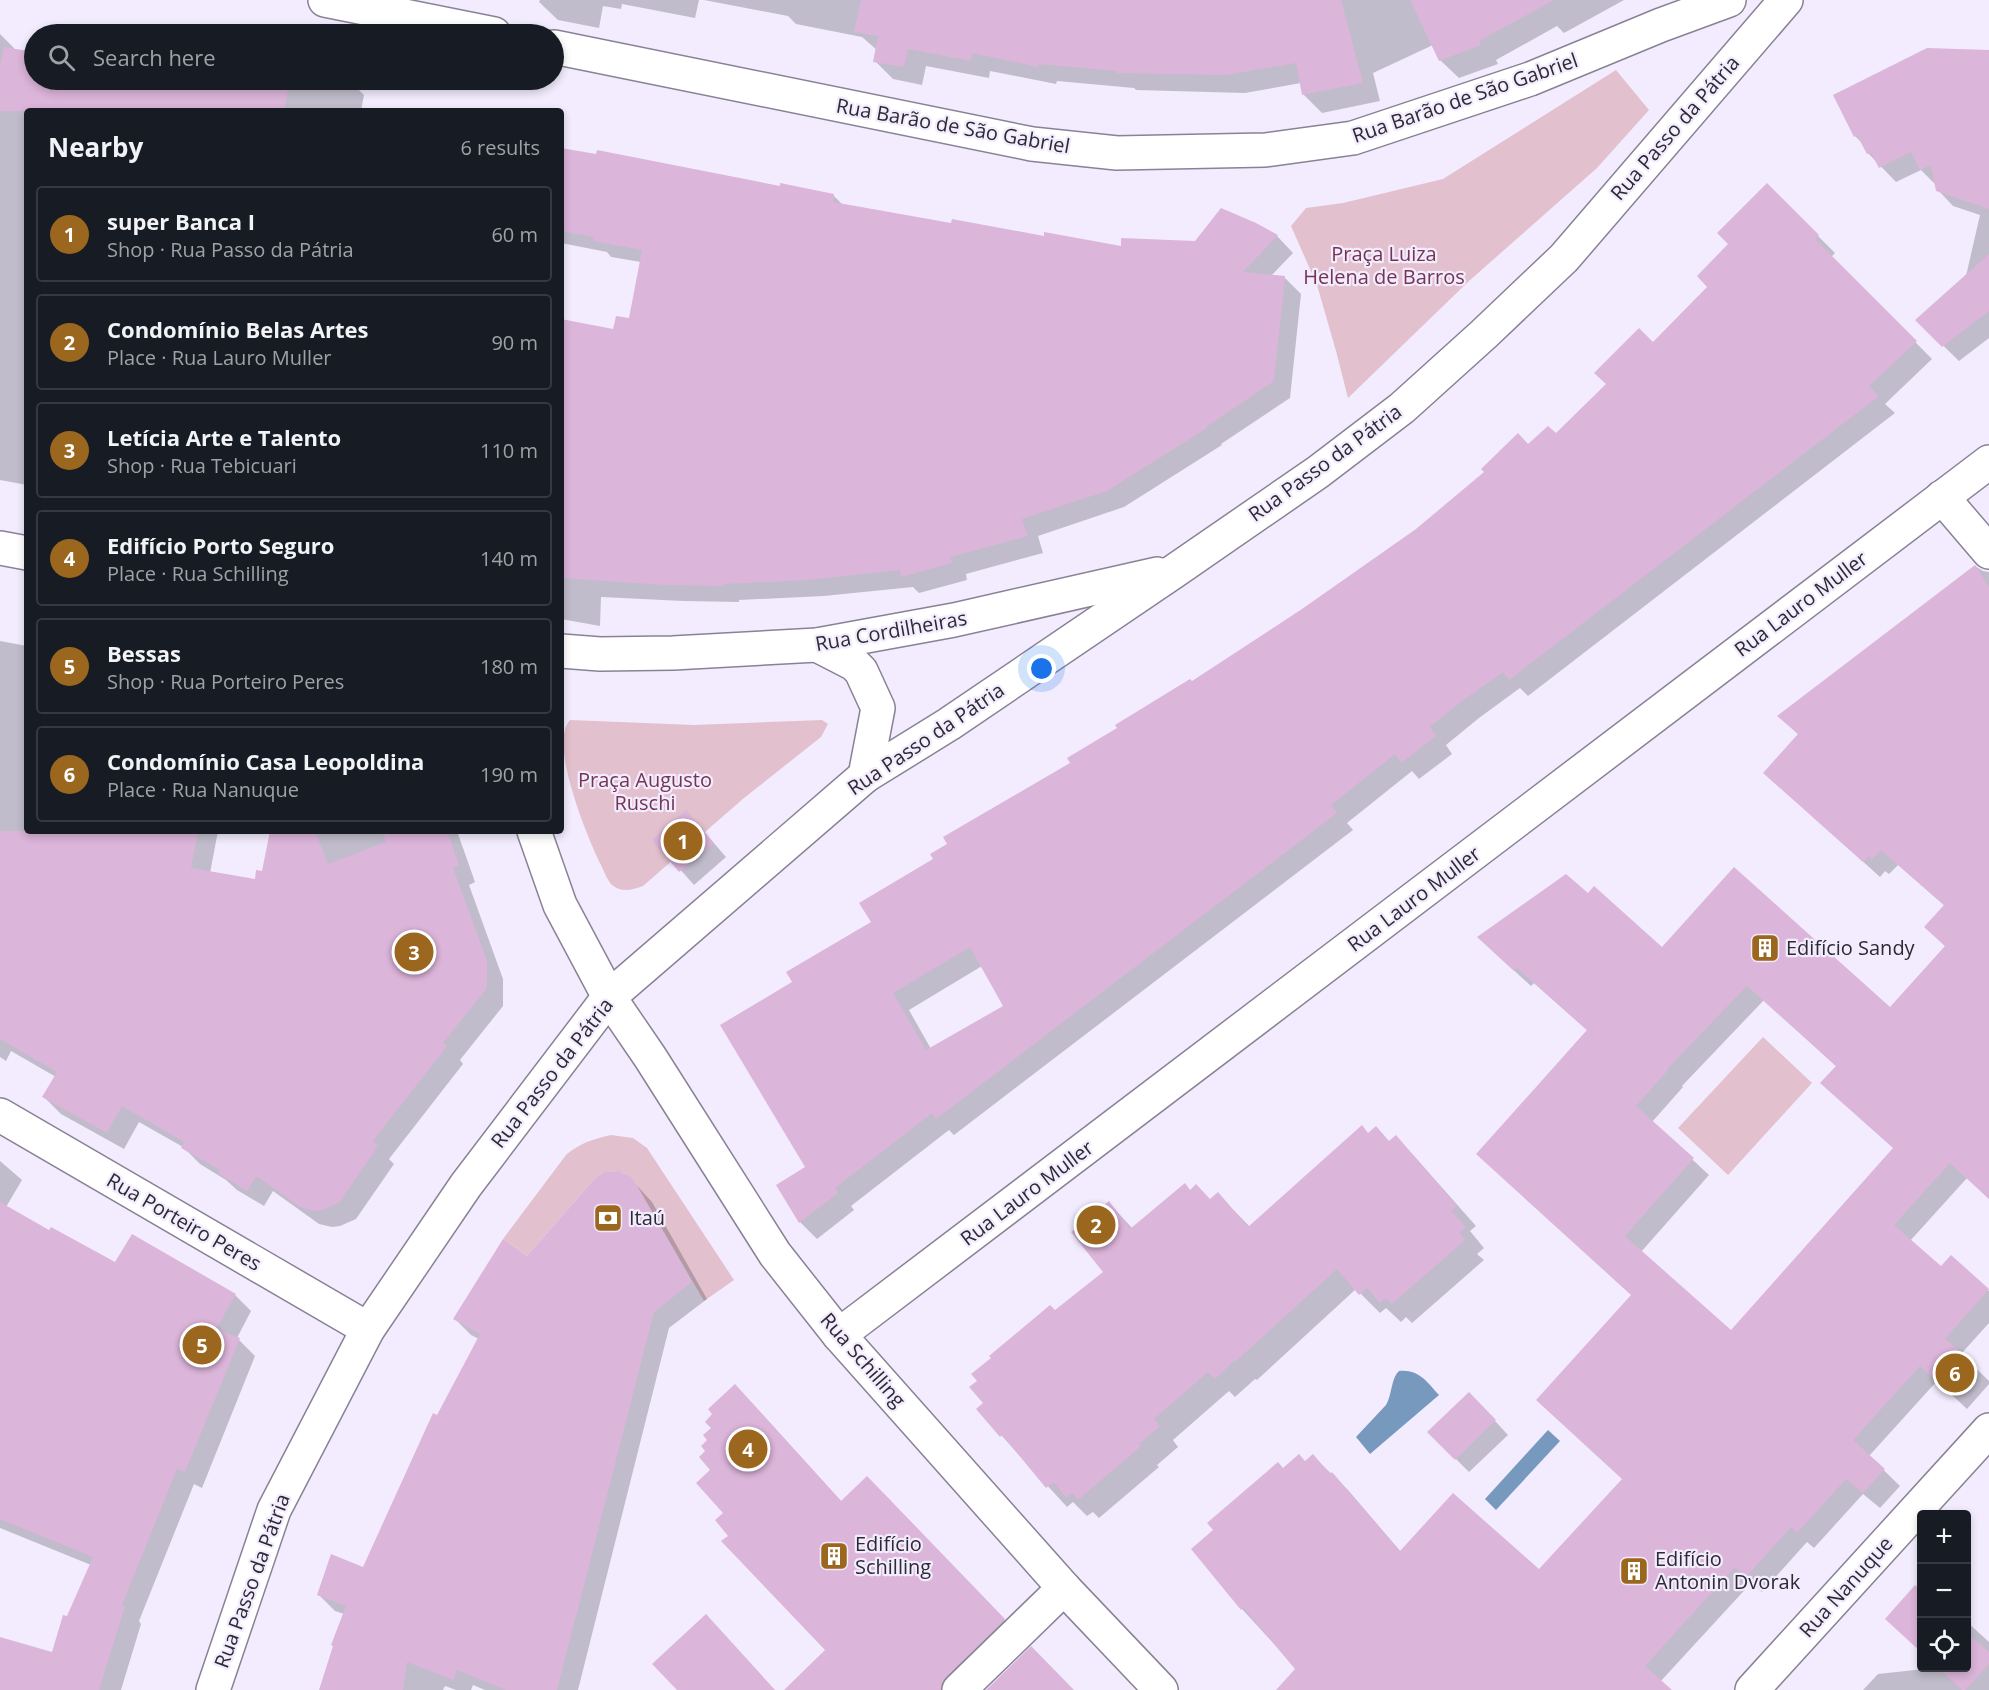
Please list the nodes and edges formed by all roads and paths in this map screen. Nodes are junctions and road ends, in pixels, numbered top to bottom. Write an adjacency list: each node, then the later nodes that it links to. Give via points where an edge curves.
1 (325, 0): 4 (street)
2 (1729, 0): 5 (street, Rua Barão de São Gabriel, via 1530,80 1353,138 1265,150 1117,153 1032,144)
3 (1786, 0): 11 (street, Rua Passo da Pátria, via 1564,258 1484,334 1402,408 1318,472)
4 (444, 24)
5 (564, 49)
6 (1989, 462): 7 (street, Rua Lauro Muller)
7 (1942, 497): 10 (street); 21 (street, Rua Lauro Muller)
8 (0, 548): 9 (street)
9 (24, 552)
10 (1989, 552)
11 (1176, 570): 12 (street, Rua Cordilheiras, via 954,620); 16 (street, Rua Passo da Pátria, via 950,724)
12 (817, 645): 14 (street, Rua Cordilheiras); 16 (street, via 854,663 878,708)
13 (564, 651): 14 (street, Rua Cordilheiras)
14 (600, 654): 15 (street, Rua Cordilheiras)
15 (564, 672)
16 (866, 776): 18 (street, Rua Passo da Pátria)
17 (535, 834): 18 (street, Rua Schilling, via 560,905)
18 (609, 997): 20 (street, Rua Passo da Pátria, via 466,1185); 21 (street, Rua Schilling, via 775,1254)
19 (0, 1115): 20 (street, Rua Porteiro Peres)
20 (368, 1329): 24 (street, Rua Passo da Pátria, via 274,1510)
21 (839, 1335): 23 (street, Rua Schilling)
22 (1989, 1430): 27 (street, Rua Nanuque)
23 (1064, 1588): 25 (street); 26 (street, Rua Schilling)
24 (213, 1690)
25 (959, 1690)
26 (1161, 1690)
27 (1752, 1690)

